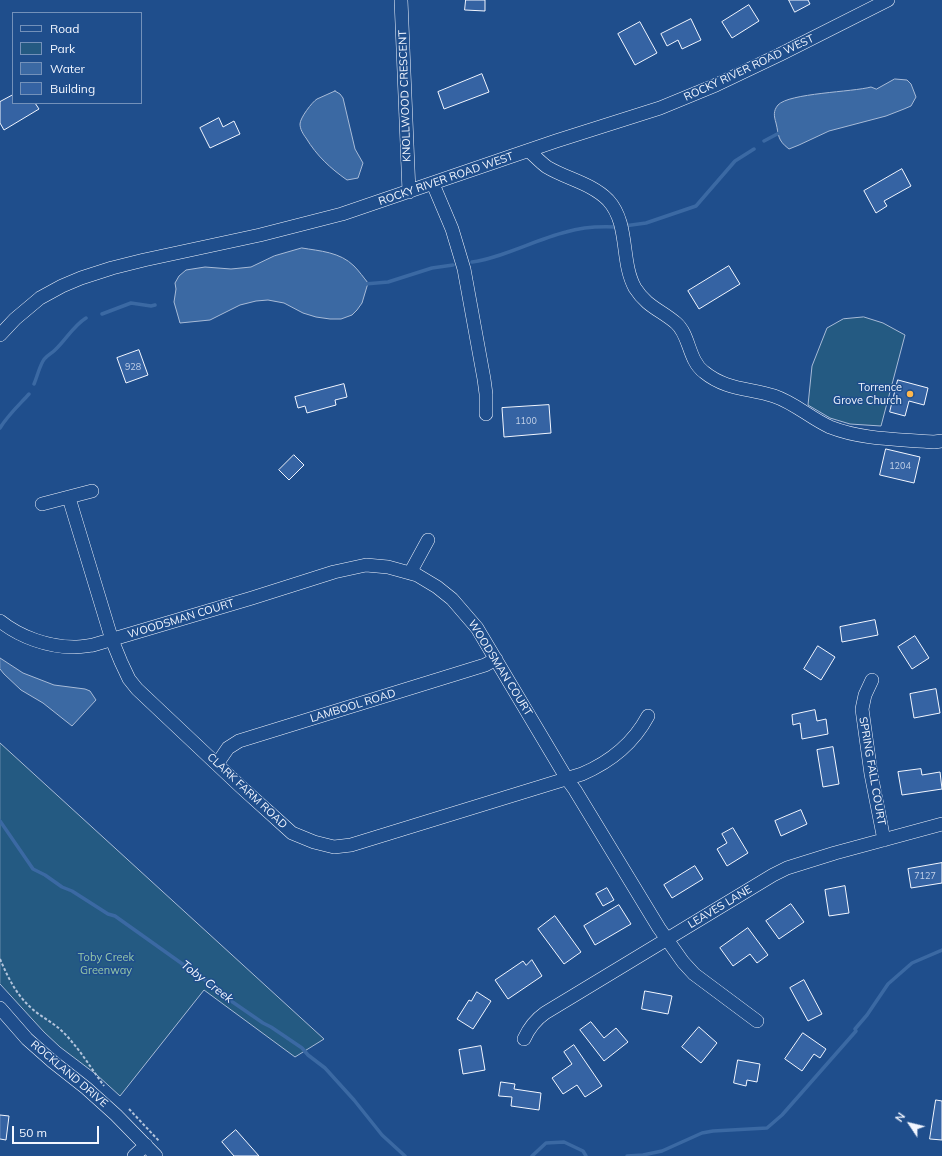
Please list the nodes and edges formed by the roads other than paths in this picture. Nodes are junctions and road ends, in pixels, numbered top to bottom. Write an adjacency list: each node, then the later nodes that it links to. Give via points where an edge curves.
1 (401, 0): 5 (street, KNOLLWOOD CRESCENT)
2 (888, 0): 3 (street, ROCKY RIVER ROAD WEST, via 716,85 660,108)
3 (529, 151): 4 (street, ROCKY RIVER ROAD WEST); 8 (street, via 548,167 580,182 607,200 619,218 630,277 636,289 654,309 677,324 702,371 725,385 776,396 817,420 845,432 860,436)
4 (433, 184): 5 (street, ROCKY RIVER ROAD WEST); 7 (street, via 452,229 464,268 484,379)
5 (409, 192): 6 (street, ROCKY RIVER ROAD WEST, via 297,227 144,260 81,278 40,298)
6 (0, 335)
7 (486, 414)
8 (942, 441)
9 (92, 491): 10 (street)
10 (69, 498): 11 (street); 15 (street, CLARK FARM ROAD)
11 (42, 504)
12 (428, 540): 13 (street)
13 (410, 573): 15 (street, WOODSMAN COURT, via 366,565 334,572); 16 (street, WOODSMAN COURT, via 437,587 452,599 477,628)
14 (0, 621): 15 (street, WOODSMAN COURT, via 25,636 47,644 73,647)
15 (112, 640): 19 (street, CLARK FARM ROAD, via 129,679 137,689)
16 (496, 660): 19 (street, LAMBOOL ROAD, via 239,741 228,748); 20 (street, WOODSMAN COURT)
17 (872, 680): 22 (street, SPRING FALL COURT, via 865,694 862,709)
18 (648, 716): 20 (street, CLARK FARM ROAD, via 616,755)
19 (217, 764): 20 (street, CLARK FARM ROAD, via 292,833 334,847 351,845)
20 (567, 779): 23 (street, WOODSMAN COURT)
21 (942, 824): 22 (street, LEAVES LANE)
22 (884, 840): 23 (street, LEAVES LANE, via 773,874)
23 (667, 939): 25 (street, WOODSMAN COURT, via 694,974); 26 (street, LEAVES LANE, via 537,1019)
24 (0, 1008): 27 (street, ROCKLAND DRIVE, via 27,1039 86,1088)
25 (758, 1021)
26 (524, 1039)
27 (146, 1145): 28 (street); 29 (street, ROCKLAND DRIVE)
28 (134, 1156)
29 (156, 1156)

